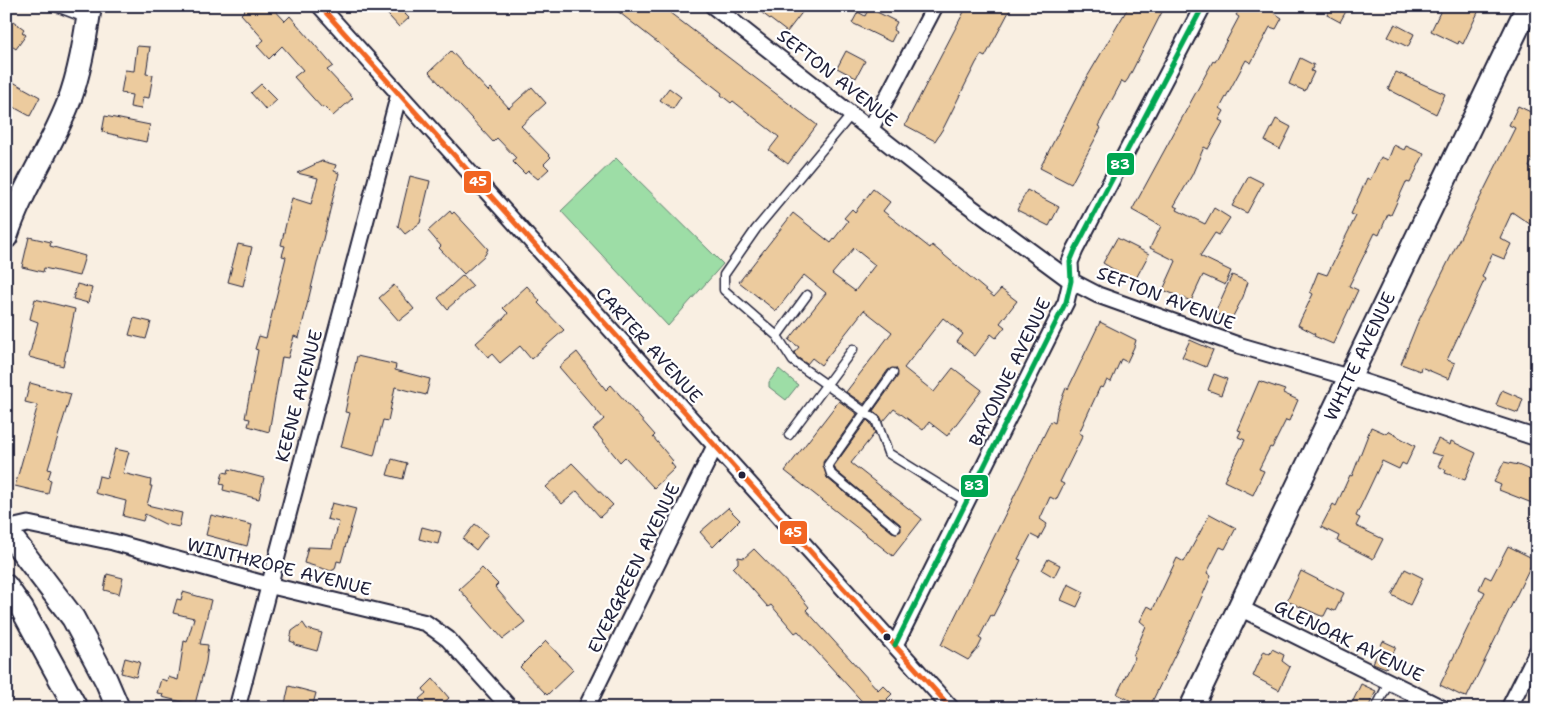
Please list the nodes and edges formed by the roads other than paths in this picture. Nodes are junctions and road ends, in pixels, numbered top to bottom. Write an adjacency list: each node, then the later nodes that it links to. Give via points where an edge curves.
1 (54, 6): 7 (lane)
2 (320, 6): 8 (street, CARTER AVENUE)
3 (713, 6): 9 (street, SEFTON AVENUE)
4 (935, 6): 10 (street)
5 (1203, 6): 12 (street, BAYONNE AVENUE, via 1074,250 1070,262)
6 (1528, 6): 17 (street, WHITE AVENUE)
7 (89, 13): 11 (street, via 68,105 13,215)
8 (399, 94): 22 (street, CARTER AVENUE); 26 (street, KEENE AVENUE)
9 (852, 114): 10 (street, SEFTON AVENUE); 14 (lane, via 756,229 724,275 724,290)
10 (871, 128): 12 (street, SEFTON AVENUE, via 941,185)
11 (6, 237)
12 (1071, 281): 17 (street, SEFTON AVENUE, via 1098,295 1238,345); 23 (street, BAYONNE AVENUE, via 1066,302)
13 (807, 295): 14 (lane)
14 (777, 336): 18 (lane, via 793,360)
15 (852, 349): 18 (lane)
16 (893, 373): 19 (lane)
17 (1351, 378): 21 (street, SEFTON AVENUE); 28 (street, WHITE AVENUE)
18 (826, 384): 19 (lane); 20 (lane)
19 (864, 411): 23 (lane, via 876,420 888,453); 24 (lane, via 828,465 831,474)
20 (789, 436)
21 (1537, 438)
22 (715, 446): 29 (street, CARTER AVENUE); 36 (street, EVERGREEN AVENUE)
23 (967, 502): 29 (street, BAYONNE AVENUE)
24 (896, 528)
25 (6, 529): 26 (street, WINTHROPE AVENUE, via 28,524 113,542); 33 (street, via 73,618)
26 (268, 585): 34 (street, KEENE AVENUE); 35 (street, WINTHROPE AVENUE, via 426,623 448,639)
27 (6, 586): 32 (street)
28 (1240, 608): 31 (street, GLENOAK AVENUE); 38 (street, WHITE AVENUE)
29 (895, 645): 37 (street, CARTER AVENUE)
30 (1537, 652): 41 (street)
31 (1389, 682): 39 (lane); 40 (street, GLENOAK AVENUE)
32 (76, 708)
33 (118, 708)
34 (237, 708)
35 (510, 708)
36 (586, 708)
37 (951, 708)
38 (1191, 708)
39 (1376, 708)
40 (1442, 708)
41 (1509, 708)

